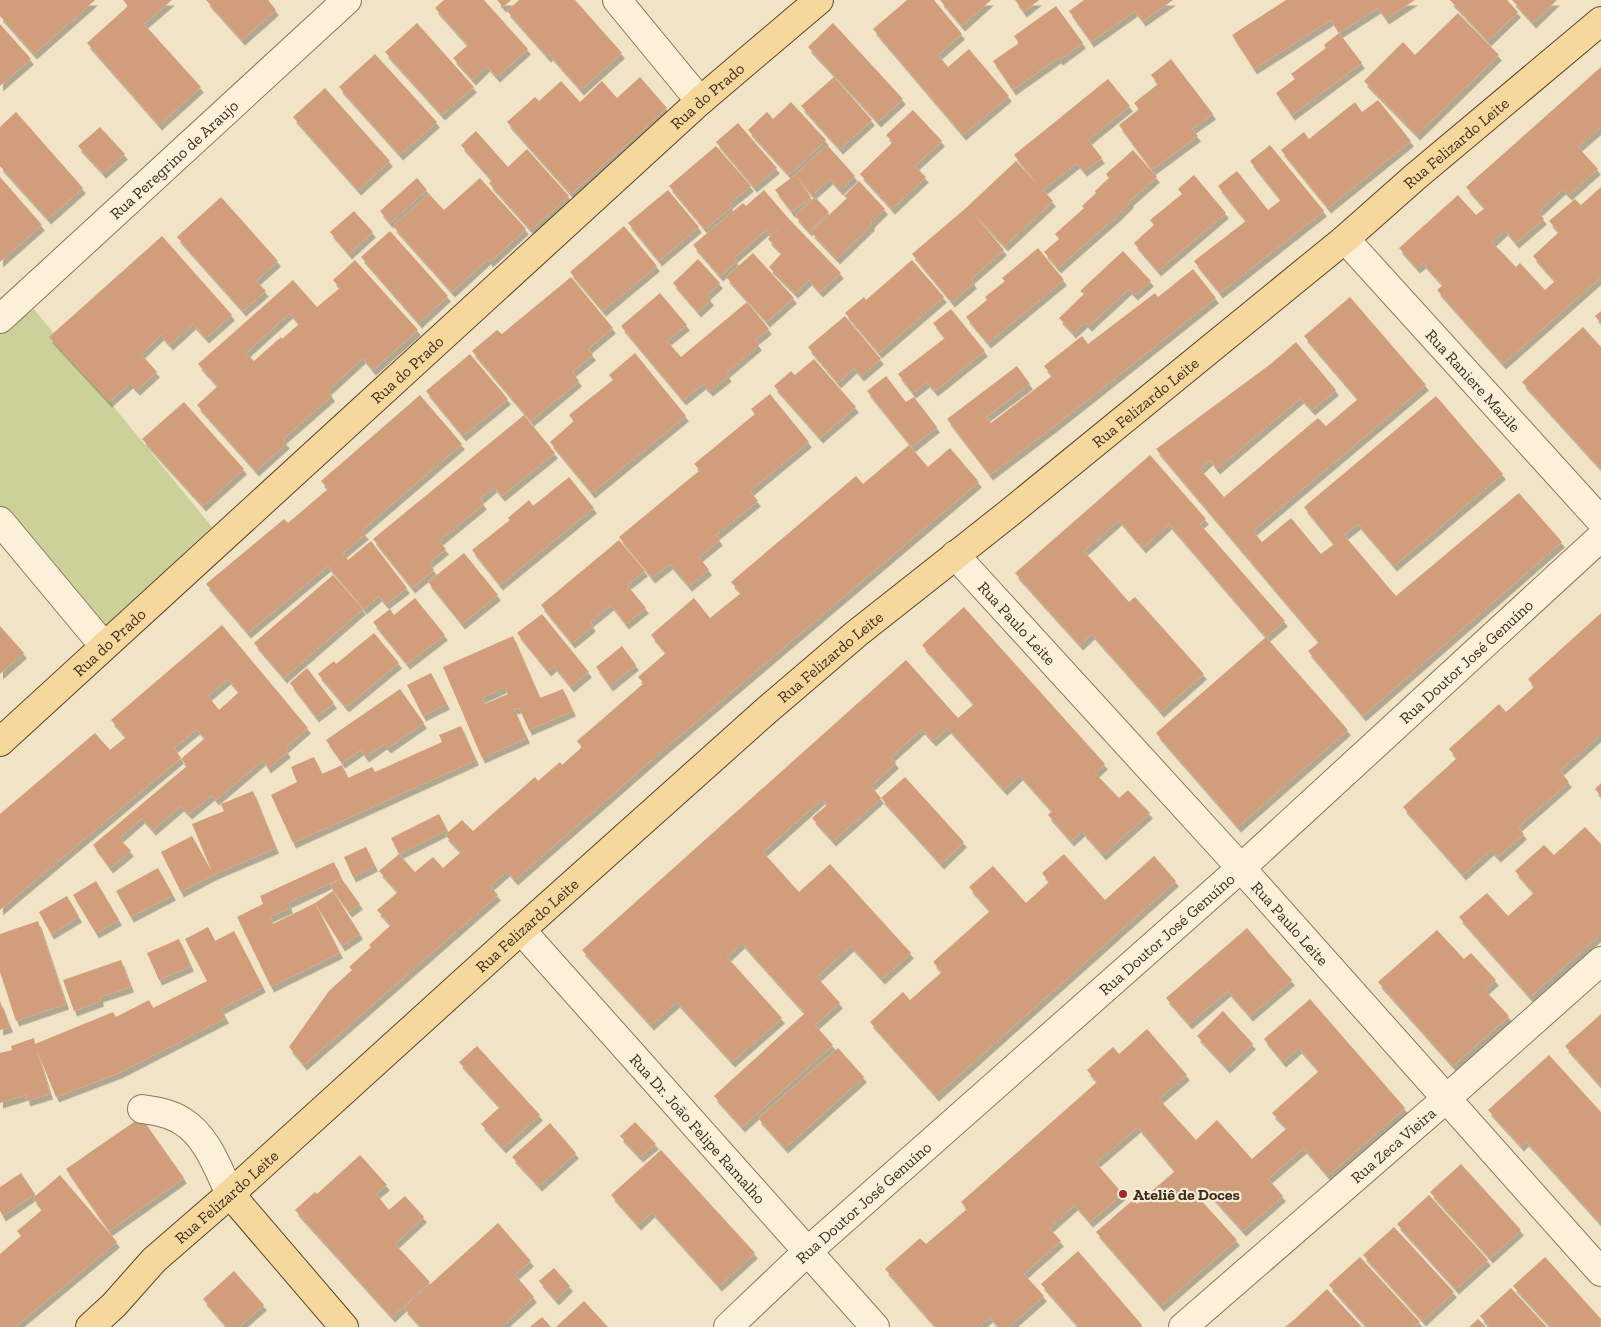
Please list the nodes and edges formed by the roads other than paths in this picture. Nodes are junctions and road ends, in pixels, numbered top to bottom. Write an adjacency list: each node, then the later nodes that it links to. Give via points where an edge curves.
1 (347, 0): 7 (street, Rua Peregrino de Araujo)
2 (617, 0): 5 (street)
3 (819, 0): 5 (main road, Rua do Prado)
4 (1601, 21): 6 (main road, Rua Felizardo Leite)
5 (700, 101): 12 (main road, Rua do Prado)
6 (1345, 239): 9 (street, Rua Raniere Mazile); 11 (main road, Rua Felizardo Leite)
7 (0, 319)
8 (0, 521): 12 (street)
9 (1601, 521)
10 (1601, 537): 14 (street, Rua Doutor José Genuíno)
11 (955, 555): 14 (street, Rua Paulo Leite); 15 (main road, Rua Felizardo Leite, via 811,672)
12 (104, 646): 13 (main road, Rua do Prado)
13 (0, 742)
14 (1241, 868): 17 (street, Rua Paulo Leite); 20 (street, Rua Doutor José Genuíno)
15 (521, 930): 19 (main road, Rua Felizardo Leite); 20 (street, Rua Dr. João Felipe Ramalho)
16 (1601, 961): 17 (street, Rua Zeca Vieira)
17 (1447, 1098): 21 (street, Rua Paulo Leite); 27 (street, Rua Zeca Vieira)
18 (142, 1110): 19 (street, via 162,1112 182,1121 198,1135 212,1155)
19 (230, 1194): 22 (main road, Rua Felizardo Leite, via 154,1260); 24 (main road)
20 (808, 1252): 25 (street, Rua Doutor José Genuíno); 26 (street, Rua Dr. João Felipe Ramalho)
21 (1601, 1272)
22 (109, 1316): 23 (main road, Rua Felizardo Leite)
23 (90, 1327)
24 (344, 1327)
25 (728, 1327)
26 (875, 1327)
27 (1183, 1327)

